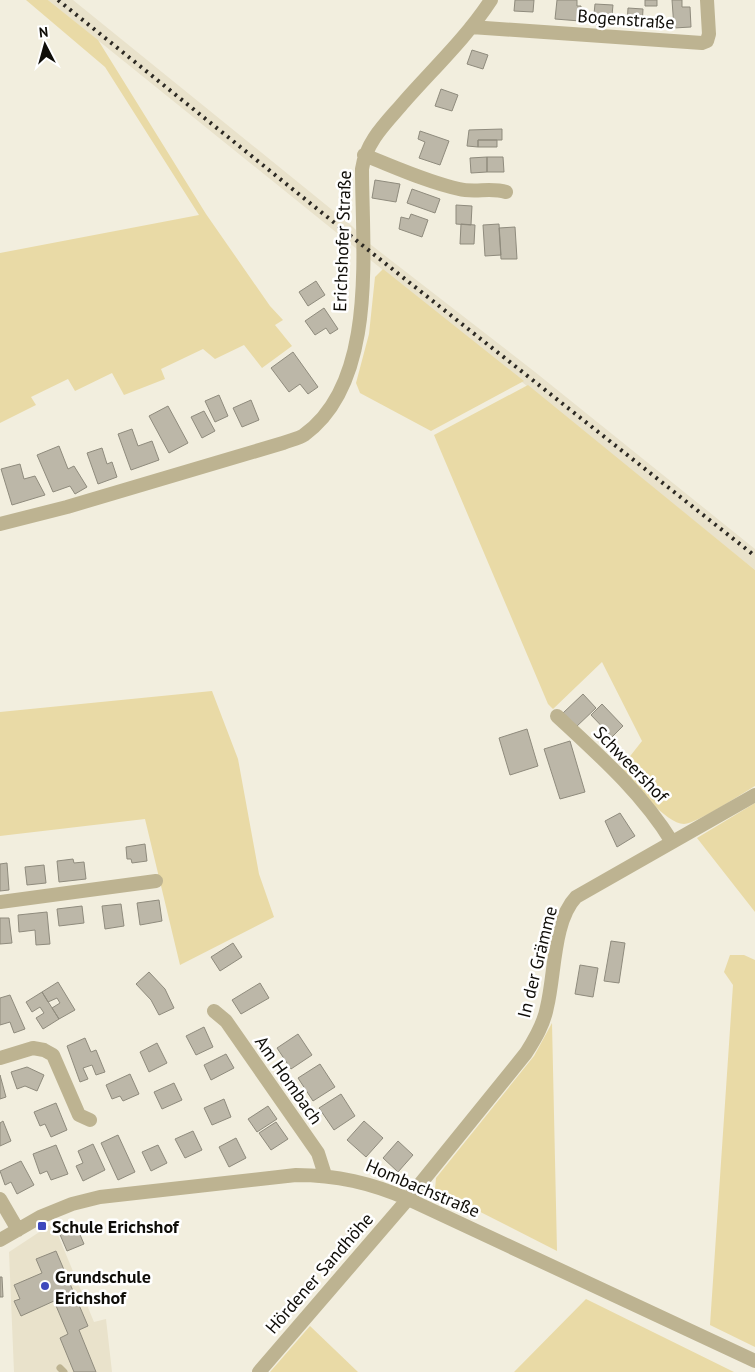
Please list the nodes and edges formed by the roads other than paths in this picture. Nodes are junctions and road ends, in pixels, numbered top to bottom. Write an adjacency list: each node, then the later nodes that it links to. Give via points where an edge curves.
1 (490, 0): 3 (street, Erichshofer Straße)
2 (707, 0): 3 (street, Bogenstraße, via 709,34 707,41 702,43)
3 (471, 27): 4 (street, Erichshofer Straße, via 377,133)
4 (364, 155): 5 (street, via 446,186); 6 (street, Erichshofer Straße, via 362,288 358,327 344,385 320,421 302,436 283,443)
5 (506, 192)
6 (0, 524)
7 (557, 716): 9 (street, Schweershof, via 638,795)
8 (755, 795): 9 (street, In der Grämme)
9 (672, 842): 17 (street, In der Grämme, via 576,896 569,905 547,1009 537,1036)
10 (156, 881): 11 (street)
11 (0, 902)
12 (214, 1011): 15 (street, Am Hombach, via 226,1022 318,1153)
13 (0, 1058): 14 (street, via 33,1048 54,1056 79,1115)
14 (90, 1120)
15 (325, 1175): 17 (street, Hombachstraße, via 378,1186); 18 (street, Hombachstraße, via 296,1175 100,1197 72,1204)
16 (0, 1199): 18 (street)
17 (408, 1199): 20 (street, Hombachstraße); 21 (street, Hördener Sandhöhe)
18 (18, 1230): 19 (street, Hombachstraße)
19 (0, 1240)
20 (755, 1361)
21 (259, 1372)

